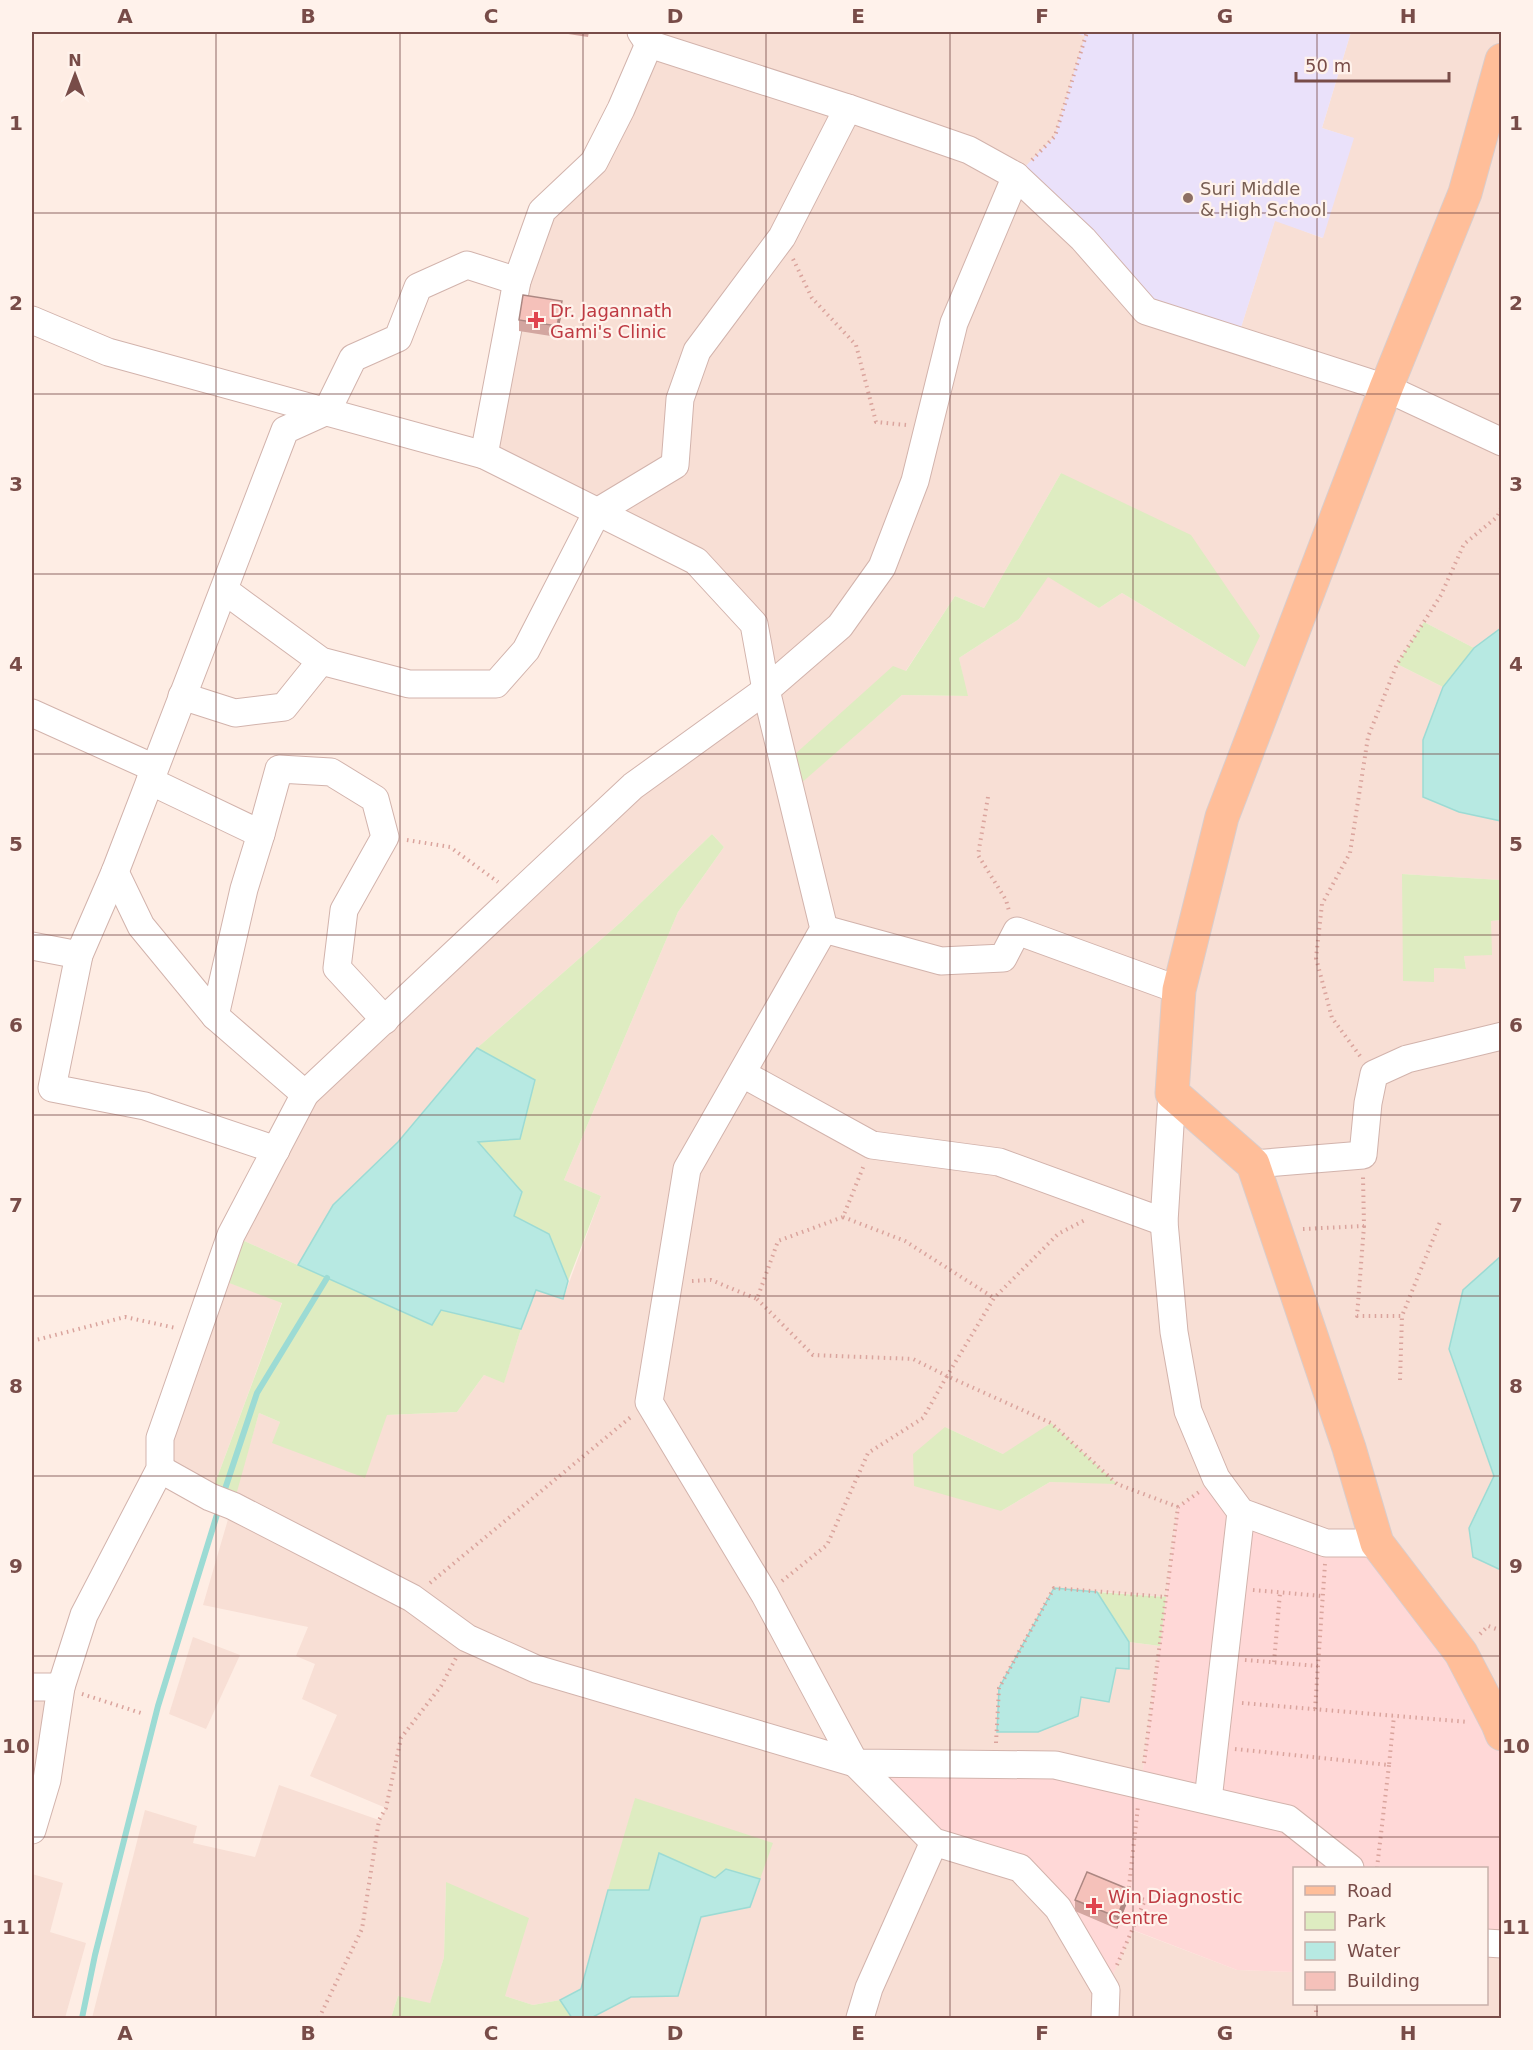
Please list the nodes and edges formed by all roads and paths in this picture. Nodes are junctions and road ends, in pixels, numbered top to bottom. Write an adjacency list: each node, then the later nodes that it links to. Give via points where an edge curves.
1 (1087, 32): 5 (path, via 1055,136)
2 (645, 38): 4 (street); 7 (street, via 621,109 594,162 542,212)
3 (1502, 60): 9 (main road, via 1465,193)
4 (848, 108): 5 (street, via 969,150); 6 (street)
5 (1016, 176): 9 (street, via 1083,239 1146,311); 11 (street, via 954,323)
6 (782, 237): 11 (path, via 812,298 856,345 876,422); 15 (street, via 697,351 680,399 675,465)
7 (517, 281): 10 (street, via 467,266 418,287 398,338 353,358); 13 (street)
8 (32, 320): 10 (street, via 108,352)
9 (1386, 388): 12 (street); 31 (main road, via 1222,817)
10 (327, 411): 13 (street); 16 (street, via 285,430)
11 (928, 428): 18 (street, via 915,481 882,567 840,626)
12 (1502, 442)
13 (484, 455): 15 (street)
14 (1502, 507): 36 (path, via 1497,517 1464,544 1441,595 1397,664 1368,737 1350,853 1322,904 1316,958 1332,1018)
15 (597, 512): 17 (street, via 526,650 496,684 409,684); 18 (street, via 696,561 754,624)
16 (224, 590): 17 (street); 19 (street)
17 (321, 661): 19 (street, via 284,707 235,713)
18 (766, 690): 26 (street, via 633,786); 27 (street)
19 (182, 696): 21 (street)
20 (32, 713): 21 (street)
21 (152, 775): 23 (street); 25 (street)
22 (988, 797): 28 (path, via 978,855 1006,900)
23 (261, 834): 24 (street, via 279,769 331,772 375,799); 32 (street, via 244,889)
24 (385, 837): 26 (path, via 450,847); 33 (street, via 344,910 337,968)
25 (116, 872): 30 (street); 32 (street, via 141,926)
26 (517, 896): 33 (street)
27 (824, 929): 28 (street, via 941,961 1002,958); 35 (street)
28 (1017, 932): 31 (street)
29 (32, 946): 30 (street)
30 (79, 956): 40 (street, via 52,1088 145,1106)
31 (1179, 990): 37 (main road)
32 (215, 1016): 38 (street)
33 (385, 1020): 38 (street)
34 (1502, 1036): 36 (street, via 1407,1059)
35 (743, 1074): 39 (street); 49 (street, via 687,1169)
36 (1374, 1074): 41 (street)
37 (1172, 1093): 42 (main road); 45 (street)
38 (305, 1094): 40 (street)
39 (872, 1145): 43 (street, via 999,1162); 44 (path)
40 (276, 1150): 53 (street, via 231,1234)
41 (1363, 1155): 42 (street); 47 (path)
42 (1253, 1164): 48 (main road)
43 (1116, 1205): 45 (street); 50 (path, via 1058,1234)
44 (843, 1217): 50 (path, via 905,1241); 51 (path, via 778,1241)
45 (1164, 1222): 59 (street, via 1174,1332 1188,1411)
46 (1440, 1222): 52 (path)
47 (1364, 1226): 48 (path); 52 (path, via 1357,1316)
48 (1276, 1230): 63 (main road)
49 (668, 1282): 51 (path, via 711,1280); 57 (street)
50 (994, 1298): 55 (path)
51 (757, 1299): 55 (path, via 813,1355 913,1359)
52 (1402, 1316): 56 (path)
53 (197, 1333): 54 (path, via 125,1317); 58 (street, via 160,1438)
54 (32, 1341)
55 (947, 1376): 60 (path, via 1051,1423 1117,1484); 66 (path, via 923,1418 868,1454 828,1545)
56 (1400, 1380)
57 (649, 1402): 66 (street); 69 (path)
58 (160, 1469): 69 (street); 75 (street, via 84,1615)
59 (1216, 1478): 60 (path); 61 (street)
60 (1178, 1507): 68 (path)
61 (1240, 1512): 62 (street); 64 (street)
62 (1326, 1543): 63 (street); 67 (path)
63 (1377, 1543): 80 (main road, via 1461,1653)
64 (1232, 1589): 65 (path); 71 (street)
65 (1280, 1593): 67 (path); 72 (path)
66 (765, 1595): 83 (street)
67 (1322, 1596): 73 (path)
68 (1166, 1597): 81 (path, via 1054,1588 999,1688); 85 (path)
69 (412, 1598): 70 (street)
70 (467, 1638): 83 (street, via 537,1669); 92 (path, via 441,1686 401,1738 386,1808 379,1820 362,1929)
71 (1224, 1658): 72 (path); 76 (street)
72 (1274, 1662): 73 (path)
73 (1318, 1666): 77 (path)
74 (32, 1687): 75 (street)
75 (61, 1687): 78 (path); 87 (street, via 47,1779)
76 (1219, 1701): 77 (path); 82 (street)
77 (1315, 1709): 79 (path)
78 (144, 1714)
79 (1394, 1716): 80 (path); 84 (path)
80 (1500, 1729)
81 (997, 1732)
82 (1214, 1747): 84 (path); 86 (street)
83 (855, 1763): 85 (street, via 1055,1765); 88 (street)
84 (1389, 1765): 90 (path)
85 (1141, 1784): 86 (street); 91 (path, via 1128,1895 1145,1900)
86 (1208, 1800): 89 (street, via 1288,1819)
87 (32, 1830)
88 (934, 1842): 91 (street, via 1020,1868 1058,1908); 93 (street)
89 (1348, 1867)
90 (1377, 1867)
91 (1106, 1990): 94 (street)
92 (319, 2019)
93 (860, 2019)
94 (1105, 2019)

